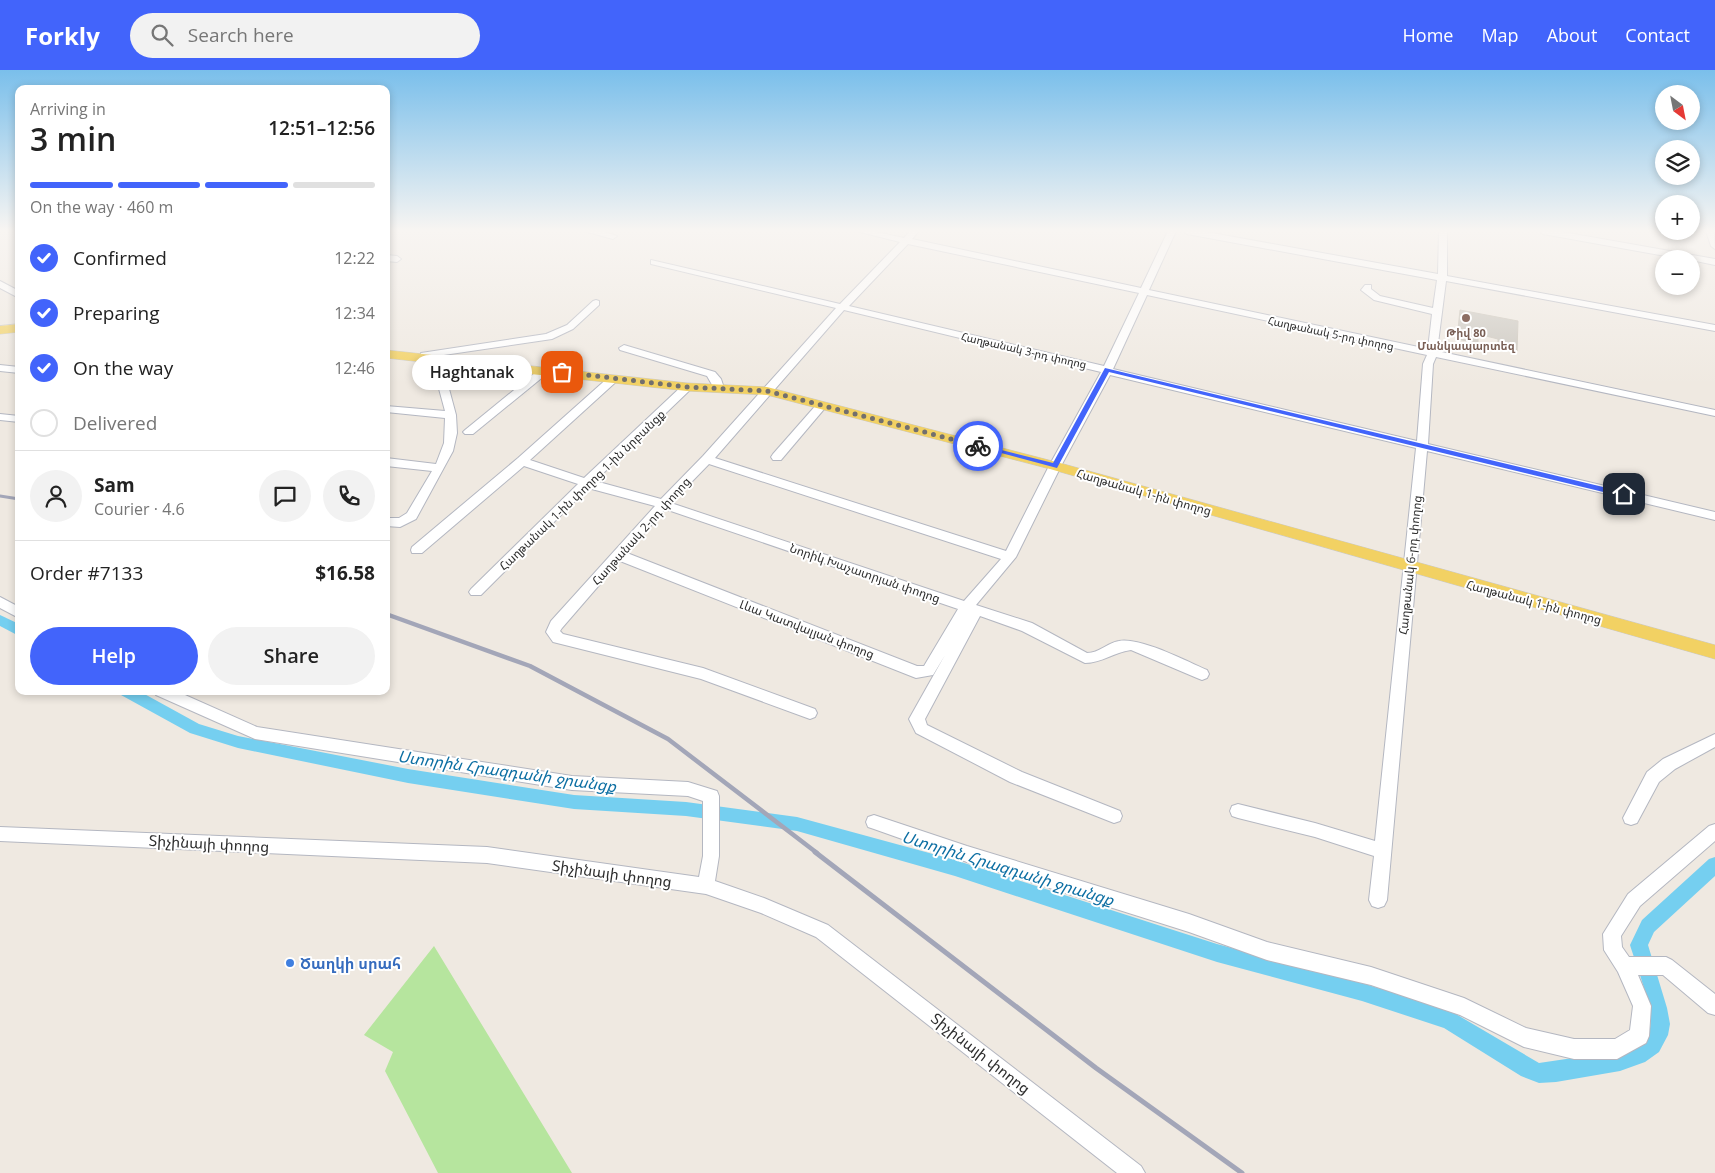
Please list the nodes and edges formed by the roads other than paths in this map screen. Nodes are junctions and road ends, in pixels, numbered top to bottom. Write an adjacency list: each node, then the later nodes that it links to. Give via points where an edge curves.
1 (742, 282): 12 (street, Հաղթանակ 3-րդ փողոց)
2 (866, 282): 12 (street, Հաղթանակ 2-րդ փողոց)
3 (1099, 282): 9 (street, Հաղթանակ 5-րդ փողոց)
4 (1148, 282): 9 (street)
5 (1441, 282): 13 (street, Հաղթանակ 6-րդ փողոց)
6 (1466, 282): 15 (street)
7 (0, 284): 10 (street)
8 (1368, 287): 13 (street, via 1366,290 1377,298)
9 (1143, 292): 19 (street, Հաղթանակ 5-րդ փողոց); 25 (street)
10 (15, 293)
11 (596, 303): 20 (street, via 570,328 548,337)
12 (843, 306): 25 (street, Հաղթանակ 3-րդ փողոց); 29 (street, Հաղթանակ 2-րդ փողոց)
13 (1438, 312): 19 (street, Հաղթանակ 6-րդ փողոց)
14 (15, 328): 16 (main road)
15 (1715, 328)
16 (0, 330)
17 (624, 348): 28 (street, via 711,374)
18 (390, 354): 20 (main road, Հաղթանակ 1-ին փողոց)
19 (1432, 354): 32 (street, Հաղթանակ 5-րդ փողոց); 37 (street, Հաղթանակ 6-րդ փողոց, via 1428,364)
20 (418, 357): 21 (main road, Հաղթանակ 1-ին փողոց)
21 (436, 359): 24 (main road, Հաղթանակ 1-ին փողոց); 33 (street)
22 (0, 368): 23 (street)
23 (15, 370)
24 (545, 370): 26 (main road, Հաղթանակ 1-ին փողոց); 36 (street)
25 (1108, 370): 37 (street, Հաղթանակ 3-րդ փողոց); 42 (street)
26 (614, 378): 27 (main road, Հաղթանակ 1-ին փողոց); 40 (street)
27 (687, 387): 28 (main road, Հաղթանակ 1-ին փողոց); 44 (street, Հաղթանակ 1-ին փողոց 1-ին նրբանցք)
28 (720, 388): 29 (main road, Հաղթանակ 1-ին փողոց)
29 (767, 391): 30 (main road, Հաղթանակ 1-ին փողոց); 39 (street, Հաղթանակ 2-րդ փողոց)
30 (821, 406): 38 (street); 42 (main road, Հաղթանակ 1-ին փողոց)
31 (390, 409): 33 (street)
32 (1715, 413)
33 (450, 415): 43 (street, via 450,443)
34 (0, 417): 35 (street)
35 (15, 419)
36 (469, 432)
37 (1422, 446): 46 (street, Հաղթանակ 3-րդ փողոց); 51 (street, Հաղթանակ 6-րդ փողոց)
38 (778, 457)
39 (707, 459): 45 (street, Հաղթանակ 2-րդ փողոց); 50 (street)
40 (522, 461): 44 (street, Նորիկ Խաչատրյան փողոց); 48 (street)
41 (390, 462): 43 (street)
42 (1054, 466): 50 (street); 51 (main road, Հաղթանակ 1-ին փողոց)
43 (438, 468): 47 (street, via 412,516 397,524)
44 (586, 483): 45 (street, Նորիկ Խաչատրյան փողոց); 52 (street, Հաղթանակ 1-ին փողոց 1-ին նրբանցք)
45 (663, 504): 49 (street, Հաղթանակ 2-րդ փողոց); 54 (street, Նորիկ Խաչատրյան փողոց)
46 (1715, 516)
47 (390, 523)
48 (417, 550)
49 (618, 555): 54 (street, Լևա Կատվալյան փողոց, via 916,672 928,671); 59 (street, Հաղթանակ 2-րդ փողոց, via 556,625 553,632 558,638 703,674)
50 (1010, 557): 54 (street)
51 (1409, 567): 56 (main road, Հաղթանակ 1-ին փողոց); 67 (street, Հաղթանակ 6-րդ փողոց)
52 (476, 592)
53 (0, 602): 55 (street)
54 (971, 609): 57 (street, Նորիկ Խաչատրյան փողոց, via 1027,627 1085,658 1096,658 1119,646 1132,645); 62 (street, via 917,719 921,729 1016,777)
55 (15, 611)
56 (1715, 652)
57 (1202, 674)
58 (170, 695): 68 (street, via 255,733 572,783 688,789 711,796 711,856)
59 (810, 713)
60 (1715, 740): 63 (street, via 1669,764 1653,777)
61 (1238, 811): 67 (street)
62 (1114, 816)
63 (1630, 818)
64 (874, 822): 70 (street, via 1266,951 1371,976 1464,1007 1524,1037 1574,1049 1617,1050 1639,1036 1642,1006)
65 (1715, 831): 70 (street, via 1634,900 1612,934 1613,950)
66 (0, 834): 68 (street, Տիչինայի փողոց, via 487,855)
67 (1383, 851): 69 (street, Հաղթանակ 6-րդ փողոց)
68 (706, 886): 72 (street, Տիչինայի փողոց, via 822,930)
69 (1378, 900)
70 (1628, 966): 71 (street, via 1666,966)
71 (1715, 1006)
72 (1134, 1173)

